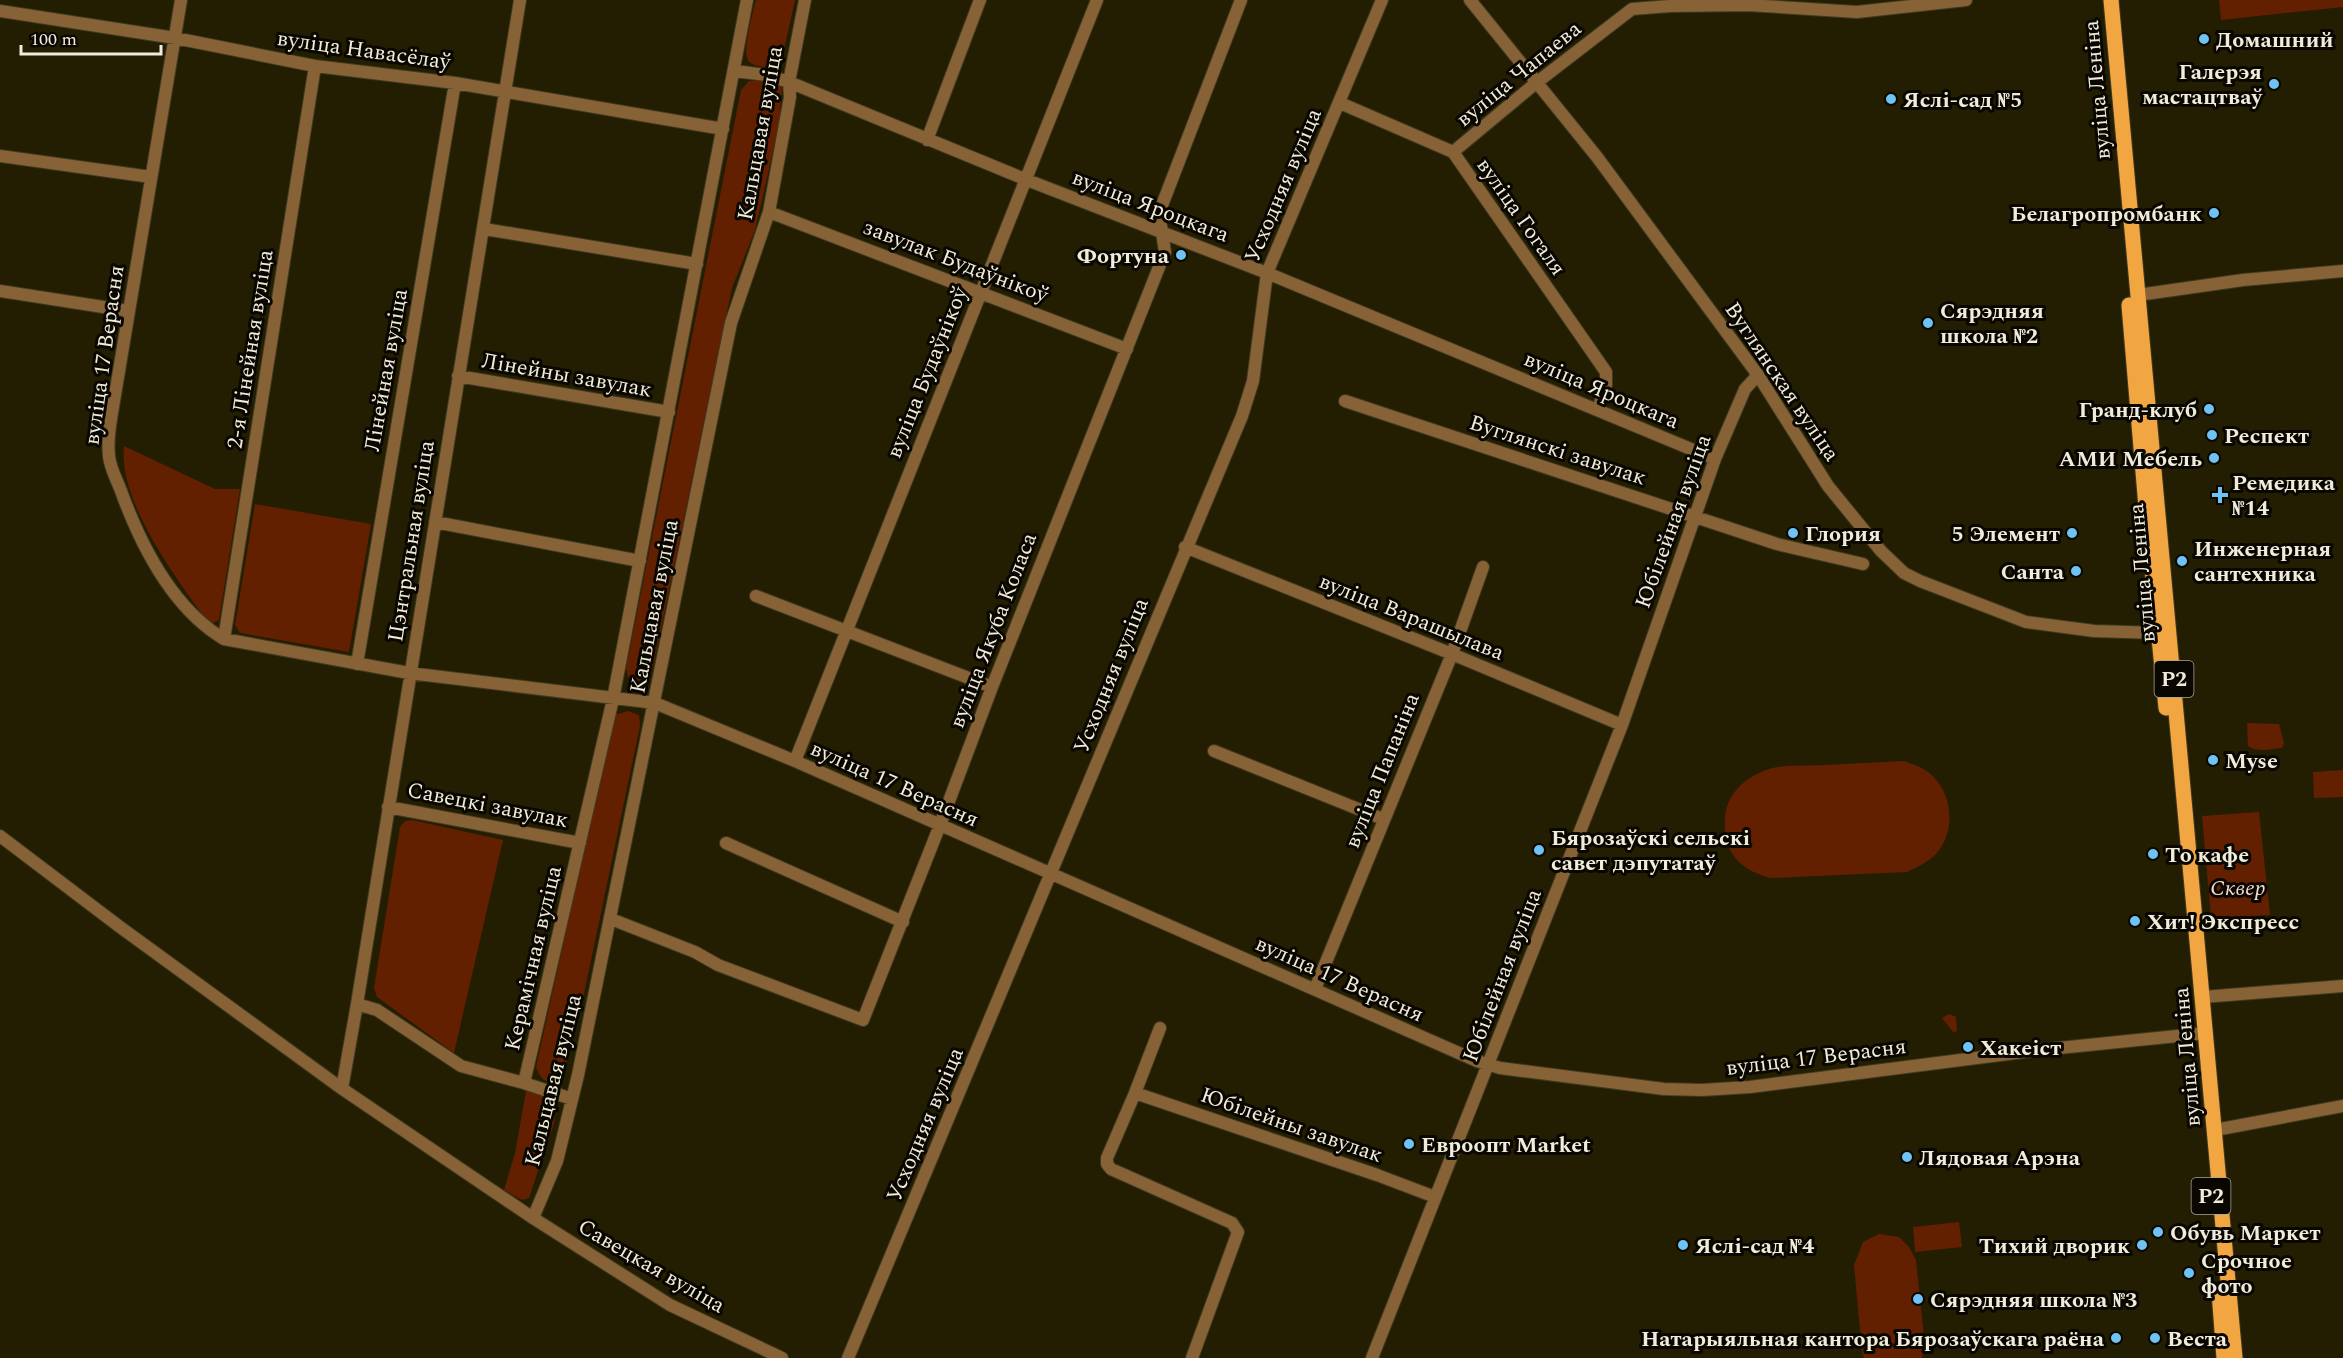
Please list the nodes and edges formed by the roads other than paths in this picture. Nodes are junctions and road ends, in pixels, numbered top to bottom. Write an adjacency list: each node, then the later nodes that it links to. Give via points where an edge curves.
1 (182, 0): 14 (street, вуліца 17 Верасня)
2 (520, 0): 20 (street, Цэнтральная вуліца)
3 (747, 0): 16 (street, Керамічная вуліца)
4 (805, 0): 17 (street, Кальцавая вуліца)
5 (980, 0): 23 (street)
6 (1097, 0): 27 (street, вуліца Будаўнікоў)
7 (1240, 0): 30 (street, вуліца Якуба Коласа, via 1159,213)
8 (1382, 0): 21 (street, Усходняя вуліца)
9 (1470, 0): 19 (street, Вуглянская вуліца)
10 (1966, 0): 19 (street, вуліца Чапаева, via 1857,12 1748,5 1632,9)
11 (2102, 0): 36 (main road, вуліца Леніна / Р2)
12 (2111, 0): 36 (main road, вуліца Леніна / Р2)
13 (0, 11): 14 (street, вуліца Навасёлаў)
14 (175, 38): 15 (street, вуліца Навасёлаў); 26 (street, вуліца 17 Верасня)
15 (315, 66): 18 (street, вуліца Навасёлаў); 54 (street, 2-я Лінейная вуліца)
16 (735, 71): 17 (street, вуліца Яроцкага); 22 (street, Керамічная вуліца)
17 (789, 82): 23 (street, вуліца Яроцкага); 28 (street, Кальцавая вуліца, via 790,97)
18 (455, 83): 20 (street, вуліца Навасёлаў); 56 (street, Лінейная вуліца)
19 (1536, 83): 24 (street, вуліца Чапаева); 39 (street, Вуглянская вуліца, via 1597,157)
20 (506, 92): 22 (street, вуліца Навасёлаў); 29 (street, Цэнтральная вуліца)
21 (1340, 103): 24 (street, вуліца Гогаля); 33 (street, Усходняя вуліца)
22 (723, 129): 31 (street, Керамічная вуліца)
23 (927, 140): 27 (street, вуліца Яроцкага)
24 (1453, 152): 42 (street, вуліца Гогаля, via 1606,372)
25 (0, 156): 26 (street)
26 (152, 177): 37 (street, вуліца 17 Верасня)
27 (1027, 180): 30 (street, вуліца Яроцкага); 35 (street, вуліца Будаўнікоў)
28 (770, 212): 35 (street, завулак Будаўнікоў); 60 (street, Кальцавая вуліца, via 731,323)
29 (484, 229): 31 (street); 40 (street, Цэнтральная вуліца)
30 (1162, 232): 33 (street, вуліца Яроцкага); 38 (street, вуліца Якуба Коласа, via 1165,252)
31 (697, 264): 43 (street, Керамічная вуліца)
32 (2343, 271): 36 (street, via 2242,280)
33 (1267, 273): 42 (street, вуліца Яроцкага); 47 (street, Усходняя вуліца, via 1253,381 1242,416)
34 (0, 291): 37 (street)
35 (980, 291): 38 (street, завулак Будаўнікоў); 52 (street, вуліца Будаўнікоў)
36 (2133, 296): 53 (main road, вуліца Леніна / Р2, via 2145,507)
37 (129, 311): 54 (street, вуліца 17 Верасня, via 109,435 109,458 128,511 153,562 184,606)
38 (1127, 349): 58 (street, вуліца Якуба Коласа)
39 (1758, 375): 44 (street, Юбілейная вуліца, via 1745,389); 53 (street, Вуглянская вуліца, via 1828,486 1904,573 2026,622 2094,631)
40 (458, 376): 43 (street, Лінейны завулак); 46 (street, Цэнтральная вуліца)
41 (1345, 401): 45 (street, Вуглянскі завулак)
42 (1598, 410): 44 (street, вуліца Яроцкага)
43 (669, 412): 48 (street, Керамічная вуліца)
44 (1715, 459): 45 (street, Юбілейная вуліца)
45 (1695, 516): 49 (street, Вуглянскі завулак, via 1777,544); 61 (street, Юбілейная вуліца)
46 (435, 522): 48 (street); 57 (street, Цэнтральная вуліца)
47 (1185, 547): 55 (street, вуліца Варашылава); 70 (street, Усходняя вуліца)
48 (640, 561): 59 (street, Керамічная вуліца)
49 (1863, 564)
50 (1483, 567): 55 (street, вуліца Папаніна)
51 (756, 596): 52 (street)
52 (846, 630): 58 (street); 63 (street, вуліца Будаўнікоў)
53 (2164, 633): 75 (main road, вуліца Леніна / Р2)
54 (224, 639): 56 (street, вуліца 17 Верасня)
55 (1452, 654): 61 (street, вуліца Варашылава); 65 (street, вуліца Папаніна)
56 (357, 664): 57 (street, вуліца 17 Верасня)
57 (409, 673): 59 (street, вуліца 17 Верасня); 64 (street, Цэнтральная вуліца)
58 (992, 687): 66 (street, вуліца Якуба Коласа)
59 (613, 699): 60 (street, вуліца 17 Верасня); 68 (street, Керамічная вуліца)
60 (655, 703): 63 (street, вуліца 17 Верасня); 71 (street, Кальцавая вуліца)
61 (1622, 725): 79 (street, Юбілейная вуліца)
62 (1215, 751): 65 (street)
63 (795, 761): 66 (street, вуліца 17 Верасня)
64 (388, 807): 68 (street, Савецкі завулак); 76 (street, Цэнтральная вуліца)
65 (1383, 819): 74 (street, вуліца Папаніна)
66 (940, 825): 70 (street, вуліца 17 Верасня); 72 (street, вуліца Якуба Коласа)
67 (0, 836): 81 (street, Савецкая вуліца)
68 (580, 843): 80 (street, Керамічная вуліца)
69 (726, 843): 72 (street)
70 (1051, 875): 74 (street, вуліца 17 Верасня); 90 (street, Усходняя вуліца)
71 (611, 919): 72 (street, вуліца Якуба Коласа, via 863,1020); 83 (street, Кальцавая вуліца)
72 (903, 922)
73 (2343, 986): 75 (street)
74 (1315, 988): 79 (street, вуліца 17 Верасня)
75 (2199, 998): 78 (main road, вуліца Леніна / Р2)
76 (357, 1004): 80 (street, via 377,1010 461,1066); 81 (street, Цэнтральная вуліца)
77 (1160, 1028): 82 (street)
78 (2202, 1033): 79 (street, вуліца 17 Верасня, via 1702,1090 1664,1089); 85 (main road, вуліца Леніна / Р2)
79 (1489, 1065): 86 (street, Юбілейная вуліца)
80 (524, 1083): 83 (street)
81 (341, 1088): 87 (street, Савецкая вуліца)
82 (1134, 1093): 86 (street, Юбілейны завулак); 91 (street, via 1107,1164 1232,1223 1238,1232)
83 (572, 1099): 87 (street, Кальцавая вуліца, via 556,1161)
84 (2343, 1106): 85 (street)
85 (2211, 1130): 88 (main road, вуліца Леніна / Р2)
86 (1435, 1197): 92 (street, Юбілейная вуліца)
87 (533, 1218): 89 (street, Савецкая вуліца, via 670,1305)
88 (2227, 1357)
89 (782, 1358)
90 (848, 1358)
91 (1192, 1358)
92 (1372, 1358)

